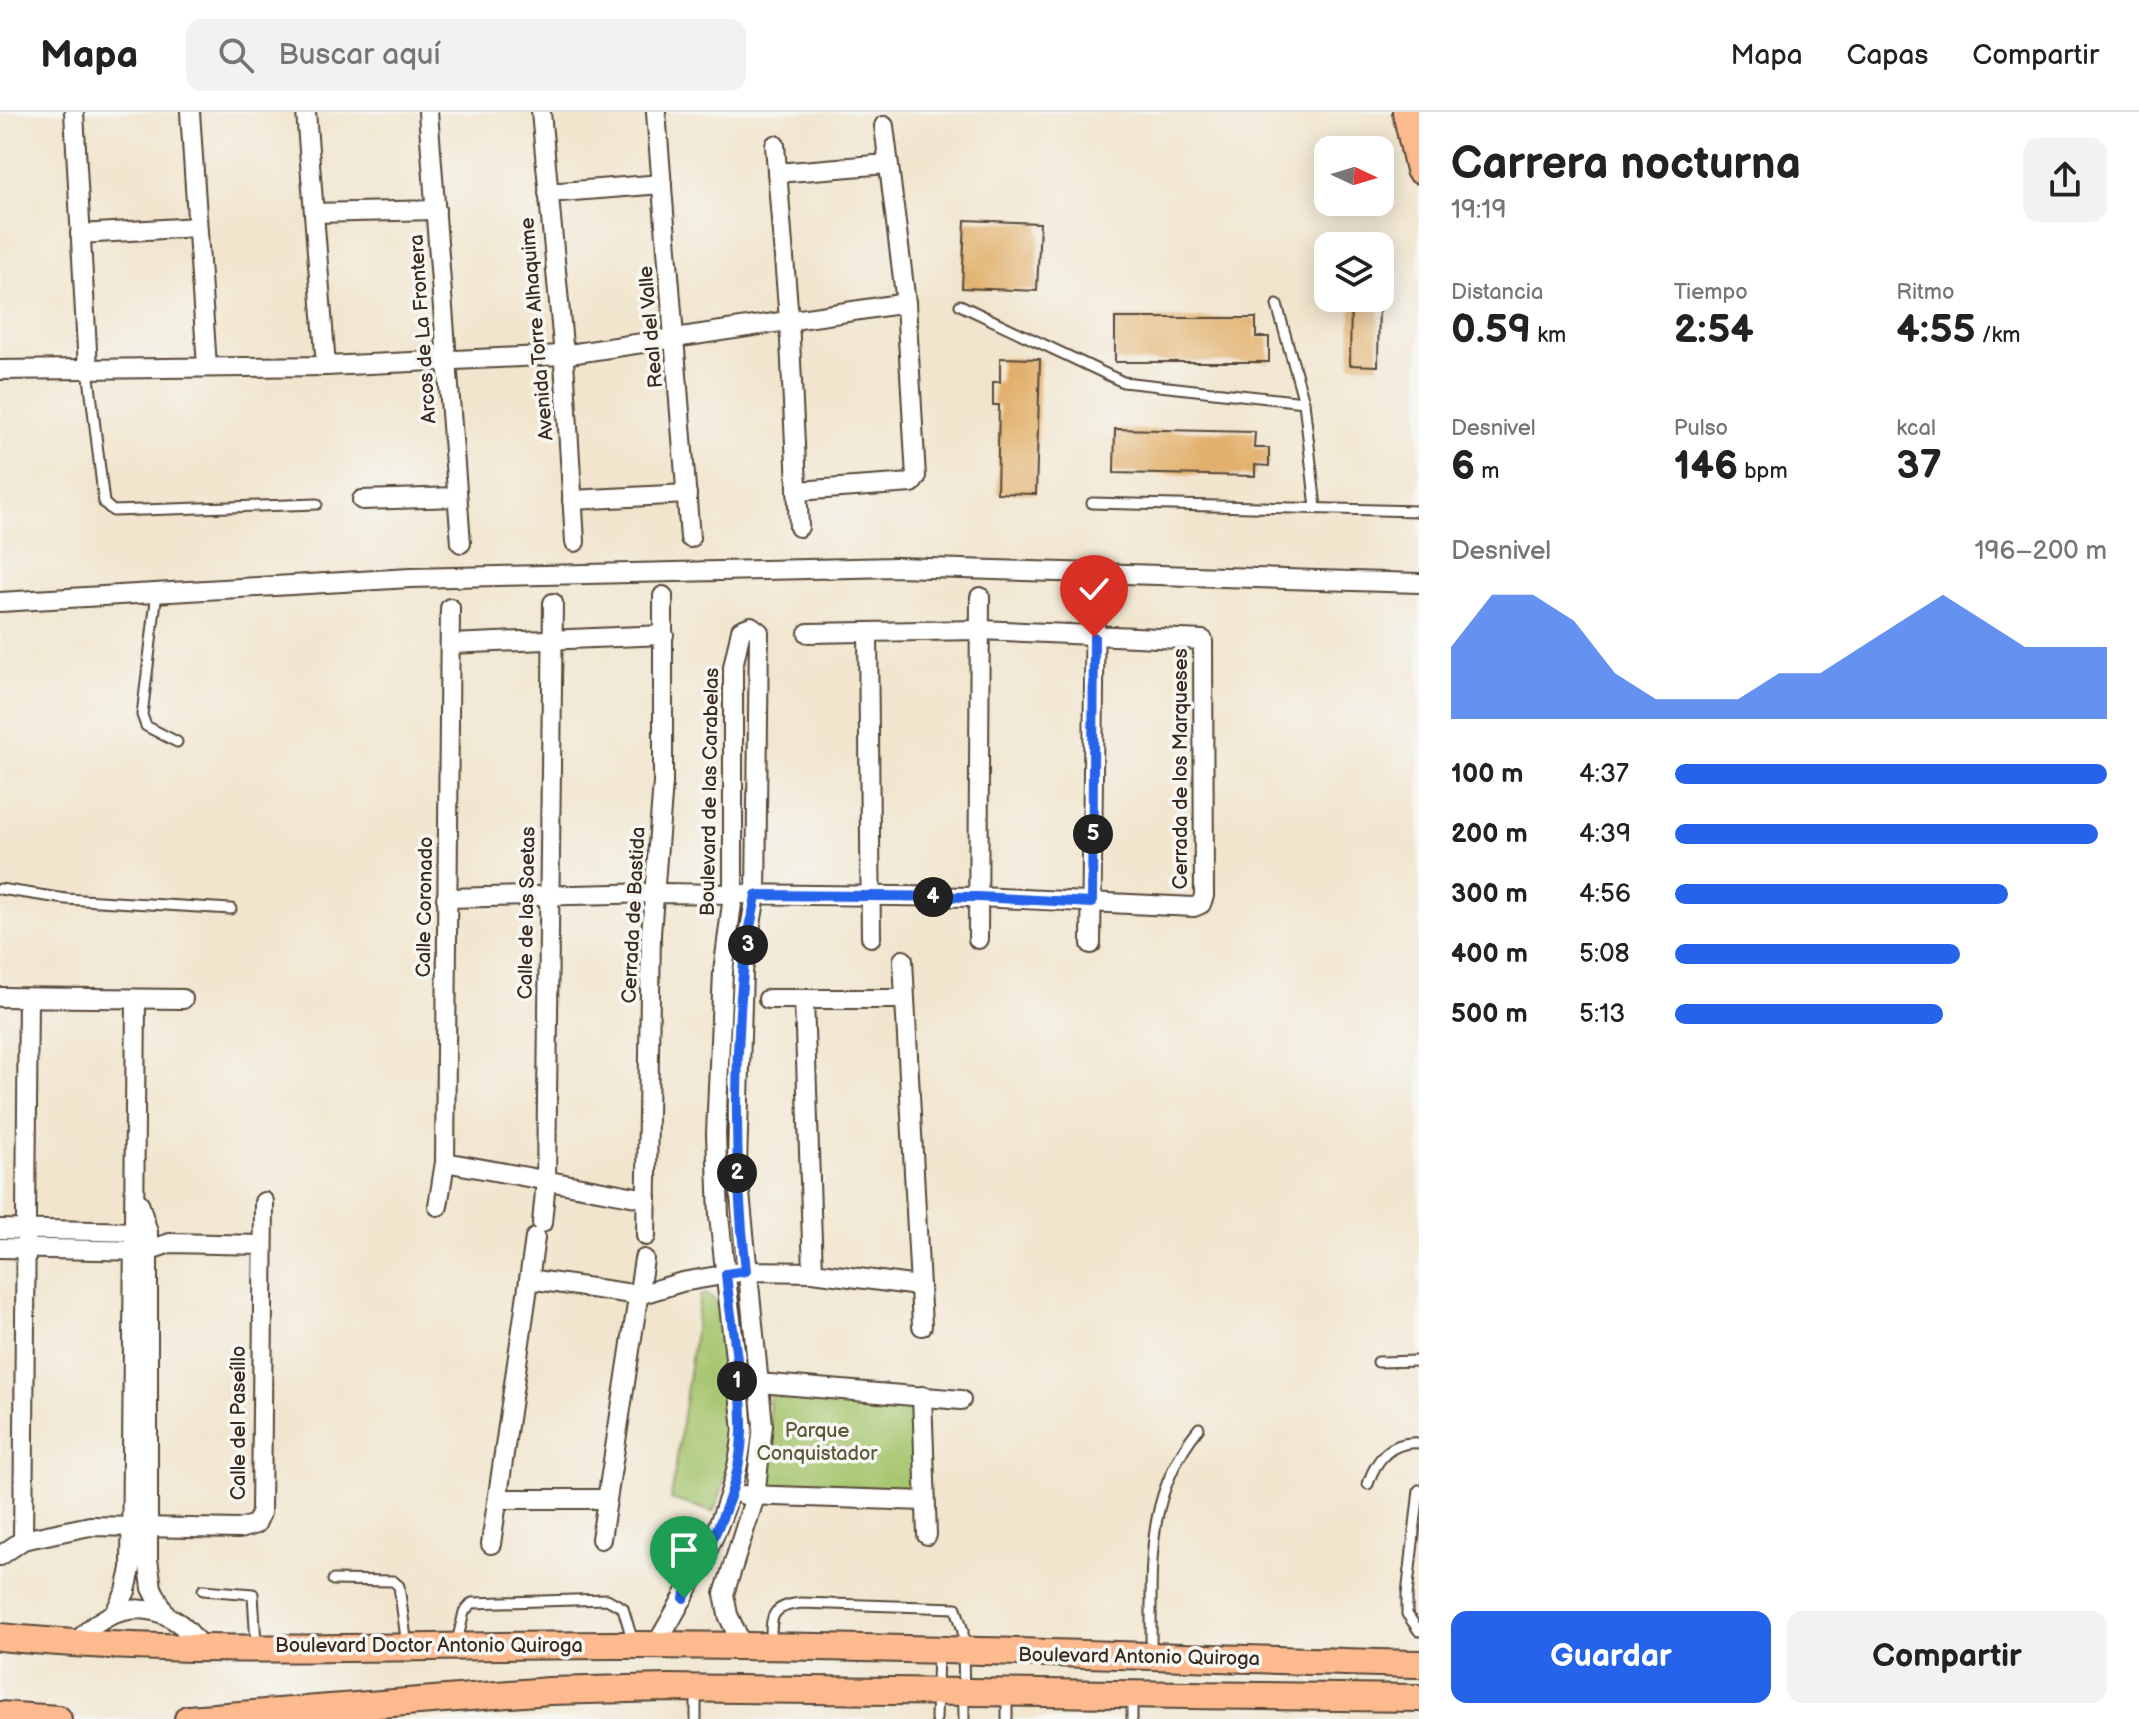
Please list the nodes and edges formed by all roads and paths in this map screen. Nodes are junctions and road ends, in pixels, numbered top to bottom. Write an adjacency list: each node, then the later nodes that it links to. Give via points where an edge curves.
1 (74, 112): 18 (street)
2 (190, 112): 17 (street)
3 (306, 112): 16 (street)
4 (428, 112): 15 (street, Arcos de La Frontera)
5 (541, 112): 14 (street, Avenida Torre Alhaquime)
6 (656, 112): 13 (street, Real del Valle)
7 (1406, 112): 11 (main road)
8 (884, 126): 10 (street)
9 (775, 145): 12 (street)
10 (887, 164): 12 (street); 19 (street)
11 (1419, 170)
12 (777, 173): 22 (street)
13 (662, 184): 14 (street); 23 (street, Real del Valle)
14 (548, 193): 24 (street, Avenida Torre Alhaquime)
15 (436, 210): 16 (street); 25 (street, Arcos de La Frontera)
16 (314, 213): 26 (street)
17 (197, 227): 18 (street); 27 (street)
18 (80, 234): 28 (street)
19 (906, 303): 22 (street); 31 (street, via 916,478 912,483)
20 (960, 305): 30 (lane, via 1123,382)
21 (1277, 305): 30 (lane)
22 (789, 320): 23 (street); 31 (street)
23 (674, 339): 24 (street); 32 (street, Real del Valle)
24 (563, 355): 25 (street); 35 (street, Avenida Torre Alhaquime)
25 (448, 360): 26 (street); 33 (street, Arcos de La Frontera)
26 (326, 366): 27 (street)
27 (207, 367): 28 (street)
28 (88, 368): 29 (street); 37 (lane, via 99,480 104,503 113,511)
29 (0, 370)
30 (1304, 402): 38 (lane)
31 (797, 491): 40 (street)
32 (687, 494): 35 (street); 41 (street, Real del Valle)
33 (457, 497): 34 (street); 43 (street, Arcos de La Frontera)
34 (362, 500)
35 (572, 500): 42 (street, Avenida Torre Alhaquime)
36 (1092, 503): 38 (lane)
37 (317, 504)
38 (1316, 508): 39 (lane)
39 (1419, 511)
40 (799, 527)
41 (690, 538)
42 (575, 542)
43 (461, 543)
44 (1419, 583): 45 (street, via 897,567 410,578)
45 (157, 592): 49 (street); 59 (lane, via 142,715 146,726)
46 (663, 596): 55 (street, Cerrada de Bastida)
47 (980, 597): 52 (street)
48 (1095, 601): 56 (street)
49 (0, 602)
50 (553, 603): 57 (street, Calle de las Saetas)
51 (450, 608): 58 (street, Calle Coronado)
52 (980, 630): 53 (street, Cerrada de los Marqueses); 56 (street, Cerrada de los Marqueses); 66 (street)
53 (868, 632): 54 (street, Cerrada de los Marqueses); 65 (street)
54 (808, 633)
55 (664, 635): 57 (street); 61 (street, Cerrada de Bastida)
56 (1094, 637): 68 (street); 68 (street, Cerrada de los Marqueses, via 1203,640 1204,896 1194,907)
57 (553, 640): 58 (street); 63 (street, Calle de las Saetas)
58 (450, 644): 67 (street, Calle Coronado)
59 (177, 742)
60 (0, 889): 69 (lane, via 66,899)
61 (657, 893): 63 (street, Cerrada de los Marqueses); 64 (street, Cerrada de los Marqueses); 83 (street, Cerrada de Bastida, via 651,934)
62 (756, 895): 64 (street, Cerrada de los Marqueses); 64 (street, Boulevard de las Carabelas, via 759,632 751,626 741,630 733,667); 65 (street, Cerrada de los Marqueses); 93 (street, Boulevard de las Carabelas, via 740,1017 737,1163)
63 (549, 896): 67 (street, Cerrada de los Marqueses); 82 (street, Calle de las Saetas)
64 (733, 896): 95 (street, Boulevard de las Carabelas, via 723,972 716,1134)
65 (872, 896): 66 (street, Cerrada de los Marqueses); 70 (street)
66 (978, 897): 68 (street, Cerrada de los Marqueses); 71 (street)
67 (446, 898): 81 (street, Calle Coronado)
68 (1092, 903): 72 (street)
69 (231, 909)
70 (871, 937)
71 (978, 939)
72 (1091, 944)
73 (903, 960): 80 (street)
74 (0, 997): 75 (street)
75 (28, 998): 76 (street); 88 (street)
76 (136, 999): 77 (street); 89 (street)
77 (183, 999)
78 (768, 999): 79 (street)
79 (804, 999): 80 (street); 94 (street)
80 (904, 999): 97 (street)
81 (445, 1162): 82 (street); 85 (street, Calle Coronado)
82 (546, 1181): 83 (street); 96 (street, Calle de las Saetas)
83 (647, 1199): 87 (street, Cerrada de Bastida)
84 (264, 1202): 90 (street, Calle del Paseíllo)
85 (438, 1206)
86 (0, 1229): 88 (street)
87 (646, 1236)
88 (26, 1239): 89 (street); 91 (street); 118 (street)
89 (139, 1241): 90 (street); 115 (street)
90 (263, 1245): 115 (street, Calle del Paseíllo, via 259,1519 239,1529)
91 (0, 1248)
92 (644, 1259): 98 (street)
93 (746, 1271): 94 (street); 95 (street); 102 (street, Boulevard de las Carabelas)
94 (813, 1272): 97 (street)
95 (726, 1274): 98 (street); 103 (street, Boulevard de las Carabelas)
96 (529, 1279): 98 (street); 112 (street)
97 (918, 1286): 99 (street)
98 (639, 1295): 113 (street)
99 (922, 1326)
100 (1419, 1361): 101 (lane)
101 (1378, 1362)
102 (760, 1381): 103 (street); 104 (street); 111 (street, Boulevard de las Carabelas, via 763,1425)
103 (737, 1382): 110 (street, Boulevard de las Carabelas, via 743,1429)
104 (922, 1396): 105 (street); 114 (street)
105 (961, 1400)
106 (1199, 1428): 139 (lane, via 1177,1454 1162,1489 1152,1551)
107 (1419, 1443): 108 (lane, via 1391,1448 1375,1463)
108 (1368, 1484)
109 (1419, 1490): 125 (lane, via 1407,1595 1407,1614)
110 (732, 1493): 111 (street); 129 (street, Boulevard de las Carabelas, via 684,1598)
111 (755, 1497): 114 (street); 131 (street, Boulevard de las Carabelas, via 724,1594)
112 (498, 1499): 113 (street); 119 (street)
113 (607, 1499): 117 (street)
114 (925, 1501): 116 (street)
115 (139, 1525): 118 (street, Calle del Paseíllo, via 58,1530); 123 (street, via 129,1581); 124 (street)
116 (927, 1535)
117 (601, 1539)
118 (23, 1540): 120 (street, Calle del Paseíllo)
119 (491, 1544)
120 (0, 1556)
121 (333, 1580): 130 (lane, via 393,1581 399,1586)
122 (203, 1590): 133 (lane, via 253,1594)
123 (115, 1612): 124 (street); 127 (street, via 99,1619)
124 (165, 1614): 132 (street, via 186,1628)
125 (1419, 1631)
126 (0, 1637): 127 (main road, Boulevard Doctor Antonio Quiroga)
127 (75, 1645): 132 (main road, Boulevard Doctor Antonio Quiroga)
128 (456, 1645): 129 (main road, Boulevard Doctor Antonio Quiroga); 129 (lane, via 464,1612 472,1603 607,1599 623,1608); 130 (main road, Boulevard Doctor Antonio Quiroga)
129 (644, 1645): 131 (main road, Boulevard Doctor Antonio Quiroga)
130 (407, 1646): 133 (main road, Boulevard Doctor Antonio Quiroga)
131 (743, 1647): 134 (main road, Boulevard Doctor Antonio Quiroga)
132 (201, 1648): 133 (main road, Boulevard Doctor Antonio Quiroga)
133 (256, 1648)
134 (771, 1648): 135 (main road, Boulevard Doctor Antonio Quiroga); 138 (lane, via 774,1612 801,1603 956,1608 962,1617)
135 (858, 1650): 136 (main road, Boulevard Antonio Quiroga)
136 (905, 1652): 137 (main road, Boulevard Antonio Quiroga); 142 (main road, via 894,1680 834,1682)
137 (938, 1652): 138 (main road, Boulevard Antonio Quiroga); 143 (lane)
138 (964, 1653): 139 (main road, Boulevard Antonio Quiroga); 143 (lane)
139 (1151, 1657): 140 (main road, Boulevard Antonio Quiroga)
140 (1419, 1664)
141 (696, 1688): 142 (main road); 150 (main road, via 549,1691 447,1704); 151 (lane)
142 (803, 1690): 143 (main road, Boulevard Antonio Quiroga)
143 (950, 1692): 145 (main road, Boulevard Antonio Quiroga); 152 (lane); 153 (lane)
144 (1419, 1698): 146 (main road, Boulevard Antonio Quiroga)
145 (1007, 1706): 146 (main road, Boulevard Antonio Quiroga)
146 (1132, 1707)
147 (0, 1715): 148 (main road)
148 (58, 1719)
149 (188, 1719): 150 (main road)
150 (210, 1719)
151 (696, 1719)
152 (936, 1719)
153 (964, 1719)

